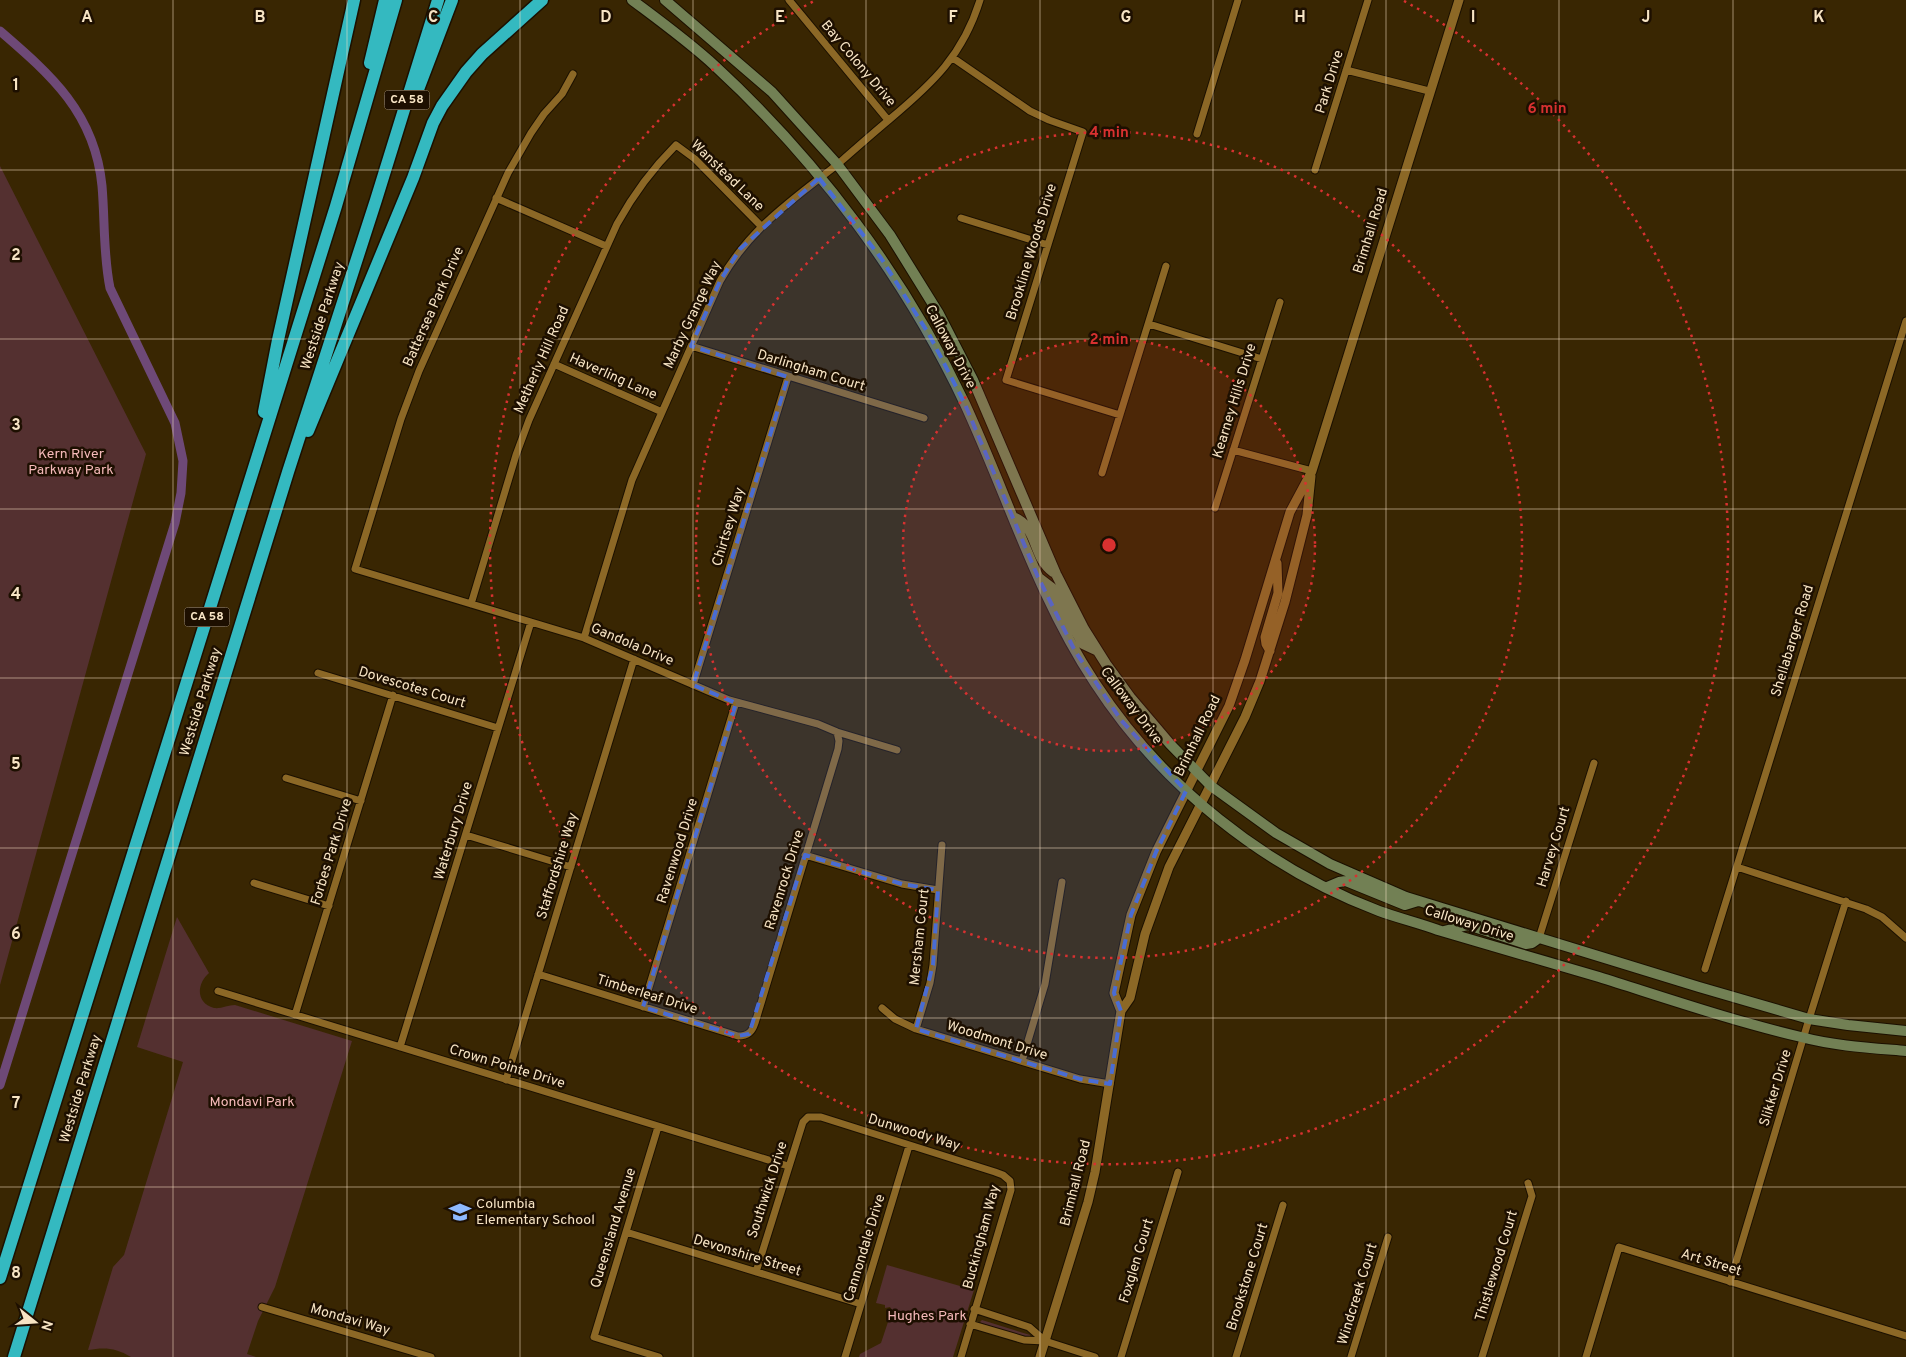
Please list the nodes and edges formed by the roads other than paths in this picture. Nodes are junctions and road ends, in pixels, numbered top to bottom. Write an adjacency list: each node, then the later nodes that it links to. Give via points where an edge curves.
1 (354, 0): 43 (highway)
2 (385, 0): 26 (highway)
3 (396, 0): 26 (highway, Westside Parkway / CA 58)
4 (438, 0): 25 (highway, Westside Parkway / CA 58)
5 (452, 0): 25 (highway)
6 (542, 0): 45 (highway, via 482,54 442,106 316,416)
7 (632, 0): 23 (main road, Calloway Drive, via 738,88)
8 (665, 0): 21 (main road, Calloway Drive, via 772,92)
9 (789, 0): 18 (street, Bay Colony Drive)
10 (980, 0): 14 (street, Marby Grange Way)
11 (1238, 0): 19 (street)
12 (1368, 0): 15 (street, Park Drive)
13 (1459, 0): 17 (street, Brimhall Road)
14 (953, 58): 18 (street, Marby Grange Way, via 936,78); 29 (street, Brookline Woods Drive, via 1030,111 1083,132)
15 (1346, 70): 17 (street); 22 (street, Park Drive)
16 (574, 74): 24 (street, Battersea Park Drive, via 531,133)
17 (1429, 91): 44 (street, Brimhall Road)
18 (888, 120): 21 (street, Marby Grange Way)
19 (1197, 134)
20 (676, 145): 28 (street, Wanstead Lane, via 696,159); 30 (street, Metherly Hill Road, via 637,190)
21 (837, 164): 23 (street, Marby Grange Way); 51 (main road, Calloway Drive, via 895,243 956,346)
22 (1315, 170)
23 (819, 178): 28 (street, Marby Grange Way); 48 (main road, Calloway Drive, via 881,258 930,336 964,402)
24 (496, 198): 30 (street); 50 (street, Battersea Park Drive, via 410,395)
25 (376, 200): 45 (highway, Westside Parkway / CA 58)
26 (336, 206): 43 (highway, Westside Parkway / CA 58)
27 (961, 218): 29 (street)
28 (761, 226): 35 (street, Marby Grange Way, via 728,266)
29 (1048, 245): 40 (street, Brookline Woods Drive, via 1006,380)
30 (606, 246): 37 (street, Metherly Hill Road)
31 (1166, 266): 34 (street)
32 (1280, 302): 36 (street, Kearney Hills Drive)
33 (1906, 320): 77 (street, Shellabarger Road)
34 (1148, 324): 36 (street); 40 (street)
35 (691, 346): 38 (street, Darlingham Court); 39 (street, Marby Grange Way)
36 (1262, 359): 42 (street, Kearney Hills Drive)
37 (554, 364): 39 (street, Haverling Lane); 53 (street, Metherly Hill Road, via 516,455)
38 (788, 377): 41 (street, Darlingham Court); 60 (street, Chirtsey Way)
39 (662, 412): 55 (street, Marby Grange Way, via 632,480)
40 (1120, 415): 46 (street)
41 (924, 418)
42 (1233, 450): 44 (street); 47 (street, Kearney Hills Drive)
43 (252, 471): 116 (highway, Westside Parkway / CA 58)
44 (1312, 471): 49 (street, Brimhall Road, via 1290,512); 57 (street, Brimhall Road, via 1307,515)
45 (288, 472): 125 (highway, Westside Parkway / CA 58)
46 (1102, 473)
47 (1215, 508)
48 (1013, 517): 51 (main road, via 1025,524 1043,562); 52 (main road, Calloway Drive)
49 (1277, 555): 57 (street, via 1278,593 1265,636); 67 (street, Brimhall Road, via 1230,706)
50 (355, 569): 53 (street, Gandola Drive)
51 (1056, 574): 56 (main road, Calloway Drive)
52 (1038, 577): 56 (main road, via 1052,588 1083,644); 70 (main road, Calloway Drive, via 1066,635 1097,686 1140,744)
53 (470, 604): 54 (street, Gandola Drive)
54 (531, 622): 55 (street, Gandola Drive); 63 (street, Waterbury Drive)
55 (584, 638): 58 (street, Gandola Drive)
56 (1098, 651): 67 (main road, Calloway Drive, via 1140,709)
57 (1270, 652): 69 (street, Brimhall Road, via 1245,717)
58 (634, 659): 60 (street, Gandola Drive); 76 (street, Staffordshire Way)
59 (318, 673): 61 (street, Dovescotes Court)
60 (693, 685): 62 (street, Gandola Drive)
61 (393, 696): 63 (street, Dovescotes Court); 71 (street, Forbes Park Drive)
62 (736, 702): 64 (street, Gandola Drive); 91 (street, Ravenwood Drive)
63 (498, 728): 73 (street, Waterbury Drive)
64 (837, 732): 65 (street, Gandola Drive); 75 (street, Ravenrock Drive, via 838,749)
65 (896, 750)
66 (1594, 763): 86 (street, Harvey Court)
67 (1196, 770): 69 (main road, Calloway Drive); 70 (street, Brimhall Road)
68 (286, 778): 71 (street)
69 (1211, 786): 72 (street, Brimhall Road); 82 (main road, Calloway Drive, via 1276,833 1330,864)
70 (1186, 791): 72 (main road, Calloway Drive); 93 (street, Brimhall Road, via 1156,852 1131,915 1114,993)
71 (361, 801): 84 (street, Forbes Park Drive)
72 (1201, 805): 80 (main road, Calloway Drive, via 1268,854); 93 (street, Brimhall Road, via 1172,860 1145,934 1130,998)
73 (466, 835): 76 (street); 100 (street, Waterbury Drive)
74 (942, 845): 81 (street, Mersham Court)
75 (805, 855): 81 (street, via 902,884); 98 (street, Ravenrock Drive)
76 (571, 867): 89 (street, Staffordshire Way)
77 (1737, 867): 83 (street); 88 (street, Shellabarger Road)
78 (1062, 882): 102 (street, via 1045,984)
79 (254, 883): 84 (street)
80 (1327, 887): 82 (main road, via 1346,881 1405,905); 85 (main road, Calloway Drive, via 1379,911)
81 (938, 890): 96 (street, Mersham Court, via 933,965)
82 (1418, 901): 86 (main road, Calloway Drive)
83 (1846, 901): 87 (street, via 1882,917); 95 (street, Slikker Drive)
84 (328, 906): 94 (street, Forbes Park Drive)
85 (1443, 931): 86 (main road, via 1468,925 1526,944 1532,944); 99 (main road, Calloway Drive)
86 (1539, 938): 95 (main road, Calloway Drive)
87 (1906, 938)
88 (1705, 970)
89 (538, 974): 91 (street, Timberleaf Drive); 103 (street, Staffordshire Way)
90 (218, 991): 94 (street, Crown Pointe Drive)
91 (643, 1007): 98 (street, Timberleaf Drive, via 738,1036)
92 (882, 1008): 96 (street, Woodmont Drive, via 895,1019)
93 (1121, 1011): 104 (street, Brimhall Road)
94 (295, 1015): 100 (street, Crown Pointe Drive)
95 (1809, 1018): 97 (main road, Calloway Drive); 99 (street, Slikker Drive)
96 (916, 1029): 102 (street, Woodmont Drive)
97 (1906, 1031)
98 (749, 1034)
99 (1804, 1038): 101 (main road, Calloway Drive); 117 (street, Slikker Drive)
100 (400, 1047): 103 (street, Crown Pointe Drive)
101 (1906, 1051)
102 (1022, 1062): 104 (street, Woodmont Drive)
103 (506, 1080): 106 (street, Crown Pointe Drive)
104 (1110, 1084): 123 (street, Brimhall Road, via 1088,1202)
105 (808, 1117): 107 (street, Dunwoody Way, via 821,1117); 108 (street, Southwick Drive, via 803,1122)
106 (658, 1126): 108 (street, Crown Pointe Drive); 113 (street, Queensland Avenue)
107 (910, 1146): 110 (street, Dunwoody Way, via 995,1172); 118 (street, Cannondale Drive)
108 (788, 1166): 115 (street, Southwick Drive)
109 (1178, 1172): 132 (street, Foxglen Court)
110 (1010, 1181): 120 (street, Buckingham Way, via 1011,1190)
111 (1528, 1182): 135 (street, Thistlewood Court, via 1532,1196)
112 (1283, 1205): 133 (street, Brookstone Court)
113 (626, 1232): 115 (street, Devonshire Street); 127 (street, Queensland Avenue, via 594,1337)
114 (1388, 1238): 134 (street, Windcreek Court)
115 (756, 1272): 118 (street, Devonshire Street)
116 (0, 1278)
117 (1730, 1282): 122 (street, Art Street); 136 (street, Art Street, via 1619,1247)
118 (861, 1304): 128 (street, Cannondale Drive)
119 (262, 1307): 124 (street, Mondavi Way)
120 (974, 1309): 121 (street, Buckingham Way); 123 (street, via 1029,1327)
121 (970, 1324): 123 (street, via 1024,1340); 129 (street, Buckingham Way)
122 (1906, 1336)
123 (1045, 1342): 130 (street, Brimhall Road); 131 (street)
124 (410, 1354): 126 (street, Mondavi Way)
125 (14, 1357)
126 (431, 1357)
127 (659, 1357)
128 (845, 1357)
129 (961, 1357)
130 (1040, 1357)
131 (1095, 1357)
132 (1121, 1357)
133 (1236, 1357)
134 (1351, 1357)
135 (1482, 1357)
136 (1586, 1357)

